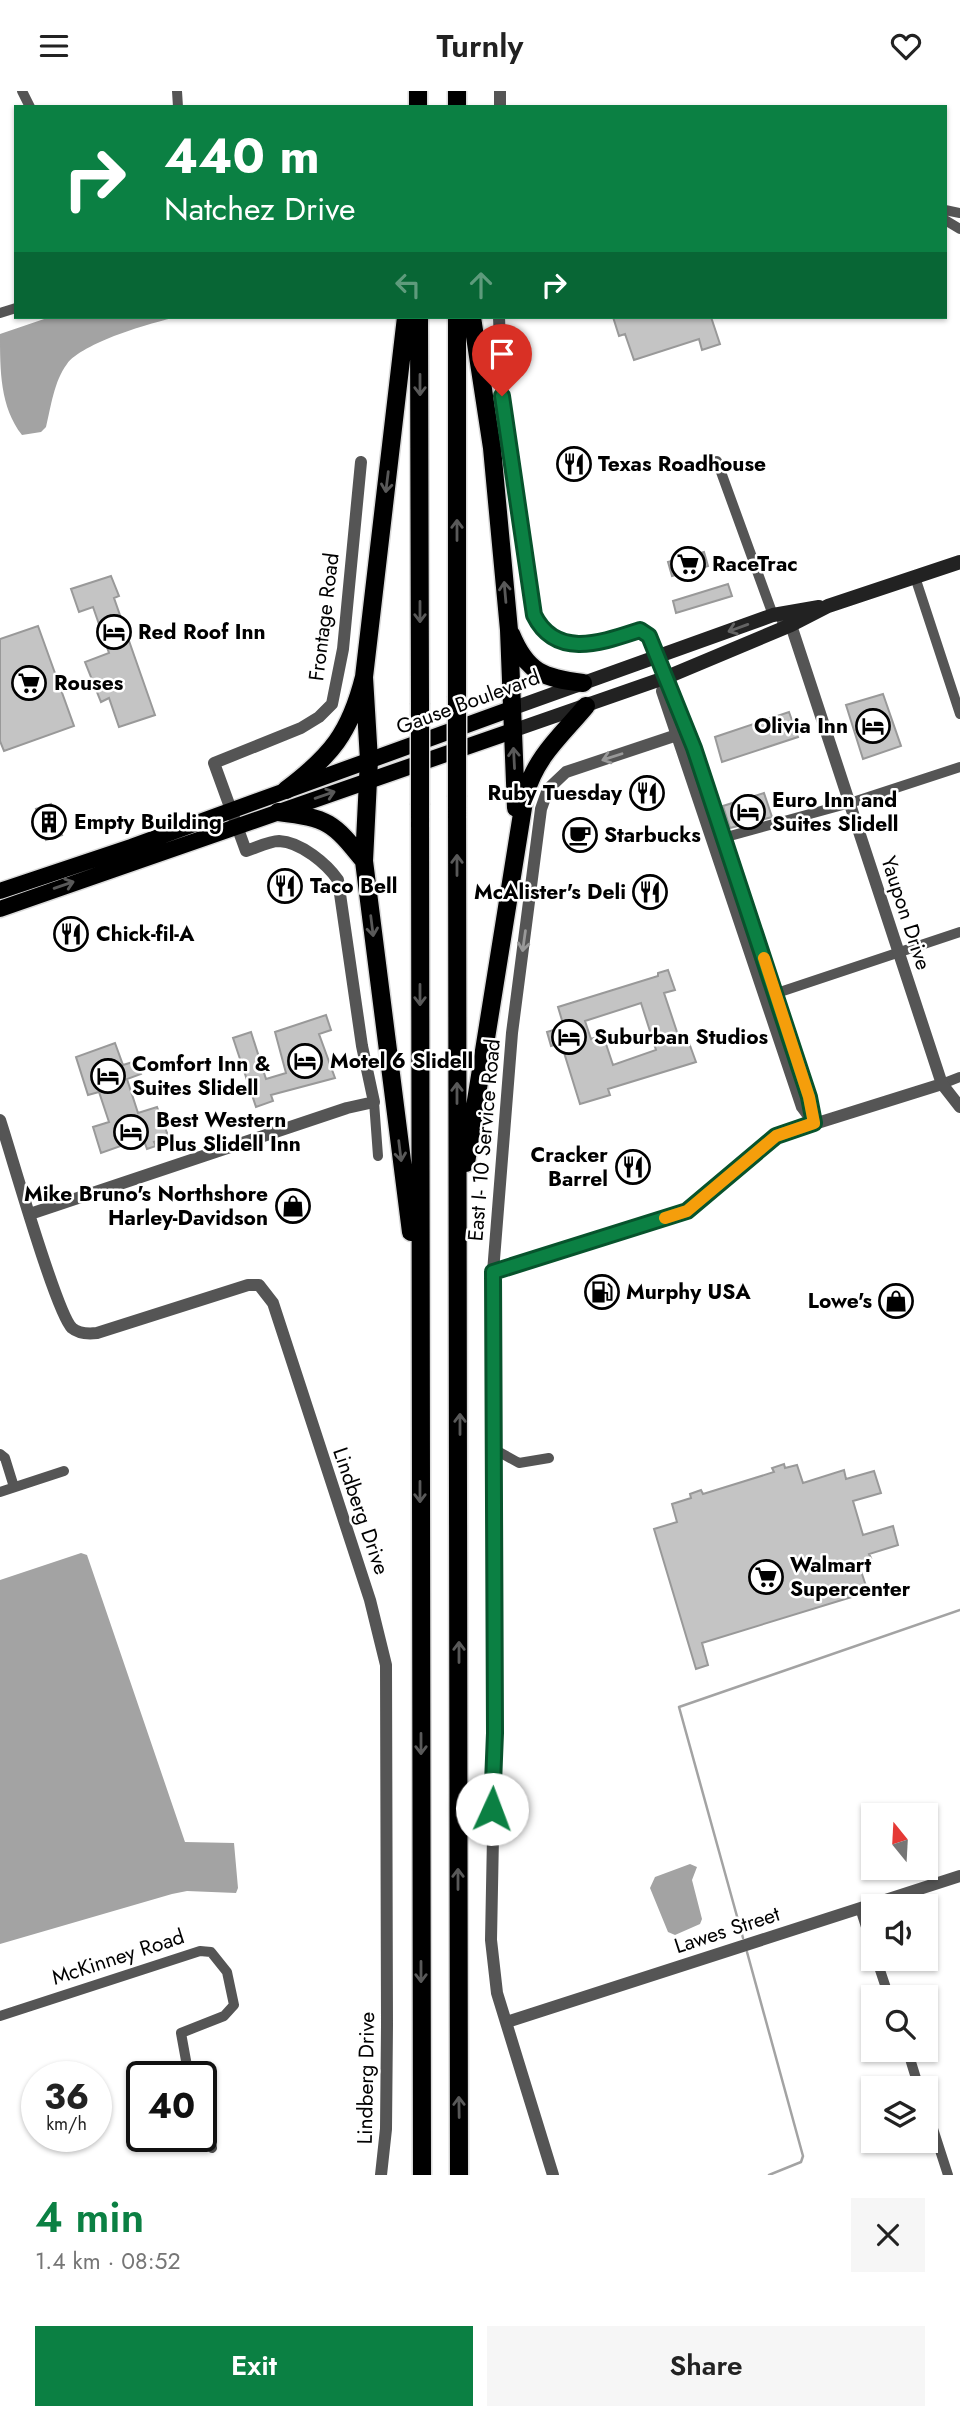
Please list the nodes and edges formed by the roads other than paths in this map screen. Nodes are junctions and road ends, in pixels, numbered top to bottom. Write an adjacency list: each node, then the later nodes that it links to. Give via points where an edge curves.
1 (406, 319): 15 (highway, one-way to 15)
2 (419, 319): 50 (highway, one-way to 50, bridge)
3 (457, 319): 47 (highway, one-way to 3, bridge)
4 (472, 319): 13 (highway, one-way to 4, via 492,448)
5 (499, 319): 14 (street, via 502,396 534,615 544,631 570,643 593,645 640,630 649,636)
6 (717, 461): 11 (street)
7 (361, 462): 28 (street, Frontage Road, via 343,649 332,704 301,728 214,763)
8 (960, 562): 9 (main road, Gause Boulevard)
9 (915, 577): 10 (main road, Gause Boulevard); 20 (street)
10 (828, 606): 11 (main road, Gause Boulevard); 12 (main road, Gause Boulevard)
11 (773, 615): 12 (street); 14 (main road, Gause Boulevard, one-way to 14)
12 (791, 625): 16 (main road, Gause Boulevard); 27 (street, Yaupon Drive)
13 (509, 630): 17 (highway, via 530,667 551,679); 19 (highway)
14 (658, 656): 16 (street); 17 (main road, Gause Boulevard)
15 (364, 677): 23 (highway); 26 (highway, via 341,740 321,763)
16 (667, 677): 18 (main road, Gause Boulevard); 22 (street, via 662,691); 32 (street)
17 (583, 683): 19 (main road, Gause Boulevard)
18 (586, 706): 21 (main road, Gause Boulevard); 31 (highway, via 552,741 532,771)
19 (511, 709): 21 (highway); 23 (main road, Gause Boulevard)
20 (960, 715)
21 (512, 731): 25 (main road, Gause Boulevard); 31 (highway, one-way to 21)
22 (677, 735): 32 (street); 49 (street, East I- 10 Service Road, one-way to 49, via 566,772 548,789 541,809 509,1059)
23 (369, 760): 25 (highway); 26 (main road, Gause Boulevard)
24 (960, 767): 27 (street)
25 (366, 781): 29 (main road, Gause Boulevard, one-way to 25); 34 (highway)
26 (286, 790): 28 (main road, Gause Boulevard)
27 (850, 803): 32 (street); 38 (street, Yaupon Drive)
28 (229, 810): 30 (street, Frontage Road); 33 (main road, Gause Boulevard)
29 (278, 812): 30 (main road, Gause Boulevard); 34 (highway, via 319,817 344,836)
30 (237, 826): 33 (main road, Gause Boulevard); 42 (street, Frontage Road, via 246,851 278,841 328,865 338,880)
31 (517, 834): 47 (highway)
32 (718, 839): 39 (street)
33 (128, 856): 35 (main road, Gause Boulevard); 36 (main road, Gause Boulevard, one-way to 33)
34 (364, 861): 50 (highway, one-way to 50)
35 (0, 891)
36 (0, 909)
37 (960, 932): 38 (street)
38 (899, 952): 39 (street); 41 (street, Yaupon Drive)
39 (770, 995): 45 (street, via 803,1107)
40 (960, 1077): 41 (street)
41 (942, 1084): 43 (street, Yaupon Drive); 45 (street)
42 (374, 1102): 46 (street); 48 (street)
43 (960, 1107)
44 (0, 1120): 48 (street, Lindberg Drive)
45 (814, 1123): 49 (street, via 776,1136 687,1211)
46 (378, 1156)
47 (458, 1210): 66 (highway, one-way to 47)
48 (30, 1213): 64 (street, Lindberg Drive, via 66,1321 84,1334 119,1328 248,1285 258,1285 273,1303 370,1600 386,1665 386,2129)
49 (493, 1272): 51 (street, East I- 10 Service Road)
50 (420, 1302): 65 (highway, one-way to 65)
51 (492, 1448): 53 (street, via 519,1464); 61 (street, East I- 10 Service Road, via 495,1733 491,1940 492,1968)
52 (0, 1454): 55 (street)
53 (549, 1458)
54 (65, 1471): 55 (street)
55 (14, 1487): 56 (street)
56 (0, 1492)
57 (960, 1876): 58 (street, Lawes Street)
58 (860, 1908): 59 (street); 61 (street, Lawes Street)
59 (861, 1911)
60 (0, 2016): 62 (street, McKinney Road, via 125,1973 200,1951 211,1952 227,1972 234,2005 224,2016 181,2033)
61 (506, 2022): 67 (street, East I- 10 Service Road)
62 (186, 2061)
63 (938, 2144): 68 (street)
64 (381, 2175)
65 (422, 2175)
66 (459, 2175)
67 (553, 2175)
68 (948, 2175)

